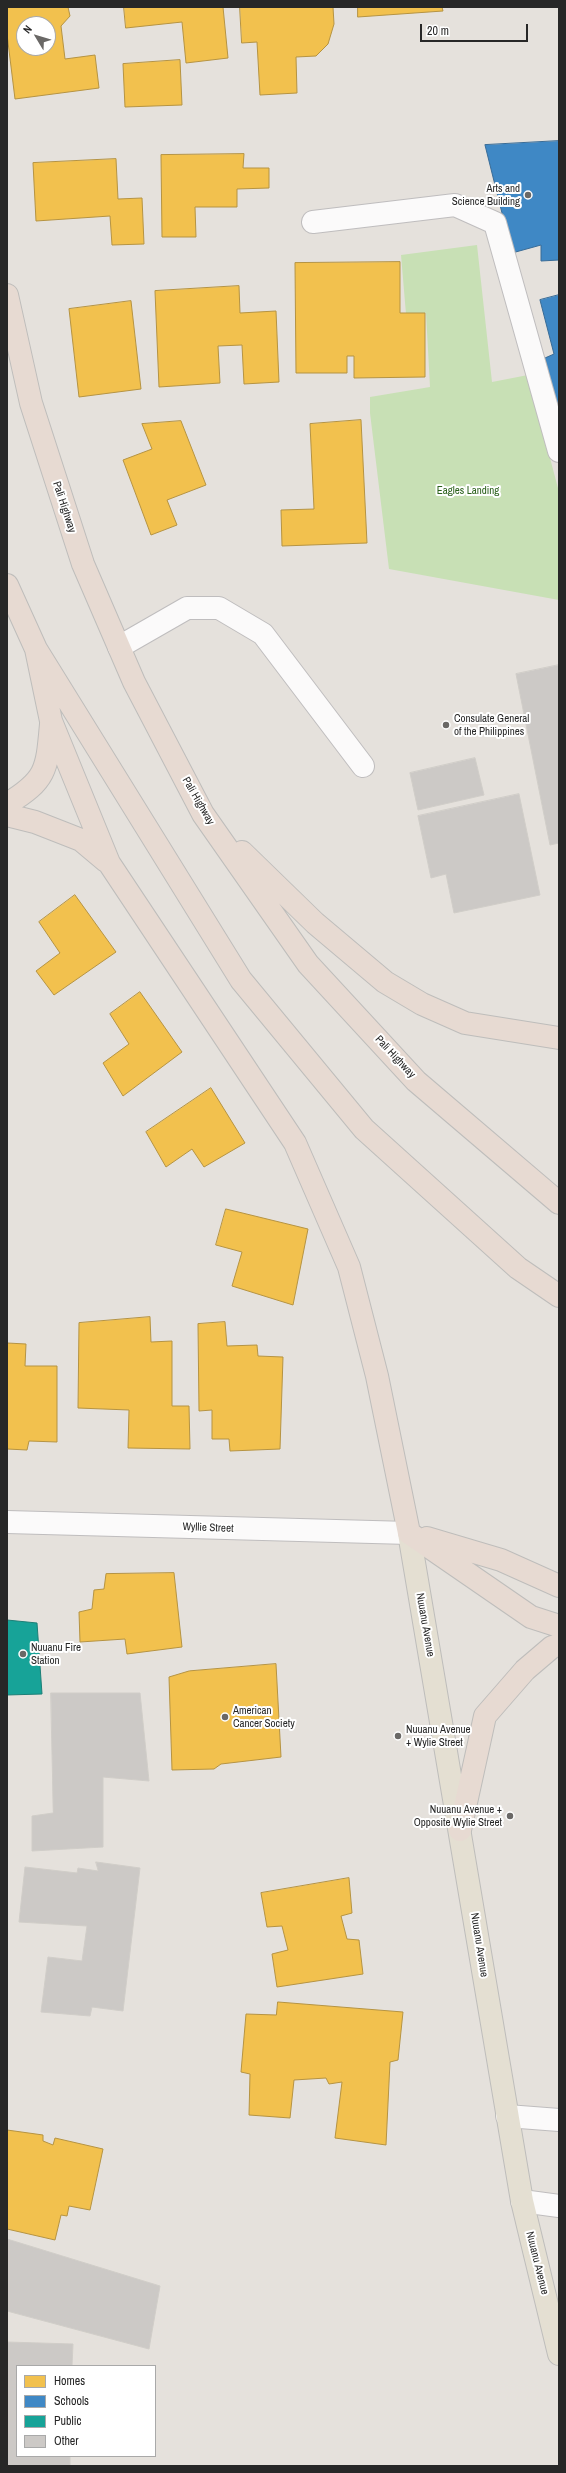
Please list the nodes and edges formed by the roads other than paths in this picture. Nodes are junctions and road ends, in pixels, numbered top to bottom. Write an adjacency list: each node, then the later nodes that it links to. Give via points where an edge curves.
1 (313, 222): 3 (street, via 455,205 495,223)
2 (7, 295): 5 (highway, Pali Highway, via 31,403 83,564)
3 (559, 451)
4 (7, 585): 6 (highway)
5 (119, 647): 8 (street, via 187,608 219,608 263,634); 10 (highway, Pali Highway, via 134,682)
6 (36, 649): 7 (highway); 15 (highway, via 241,980 364,1129 518,1268)
7 (51, 721): 9 (highway, via 48,754 40,778 30,790); 12 (highway)
8 (363, 766)
9 (7, 804)
10 (203, 814): 13 (highway, via 315,923 385,982 422,1004 465,1023); 14 (highway, Pali Highway, via 308,964 416,1081)
11 (7, 815): 12 (highway, via 35,822 81,840)
12 (109, 863): 17 (highway, via 295,1143 349,1267 377,1376)
13 (559, 1038)
14 (559, 1203)
15 (559, 1296)
16 (7, 1522): 17 (street, Wyllie Street)
17 (409, 1533): 18 (highway, via 501,1560); 19 (highway, via 531,1617); 21 (main road, Nuuanu Avenue)
18 (559, 1586)
19 (559, 1626)
20 (559, 1645): 21 (highway, via 525,1670 485,1716)
21 (460, 1830): 22 (main road, Nuuanu Avenue)
22 (507, 2116): 23 (street); 24 (main road, Nuuanu Avenue)
23 (559, 2120)
24 (522, 2201): 25 (street); 26 (main road, Nuuanu Avenue)
25 (559, 2206)
26 (559, 2354)

